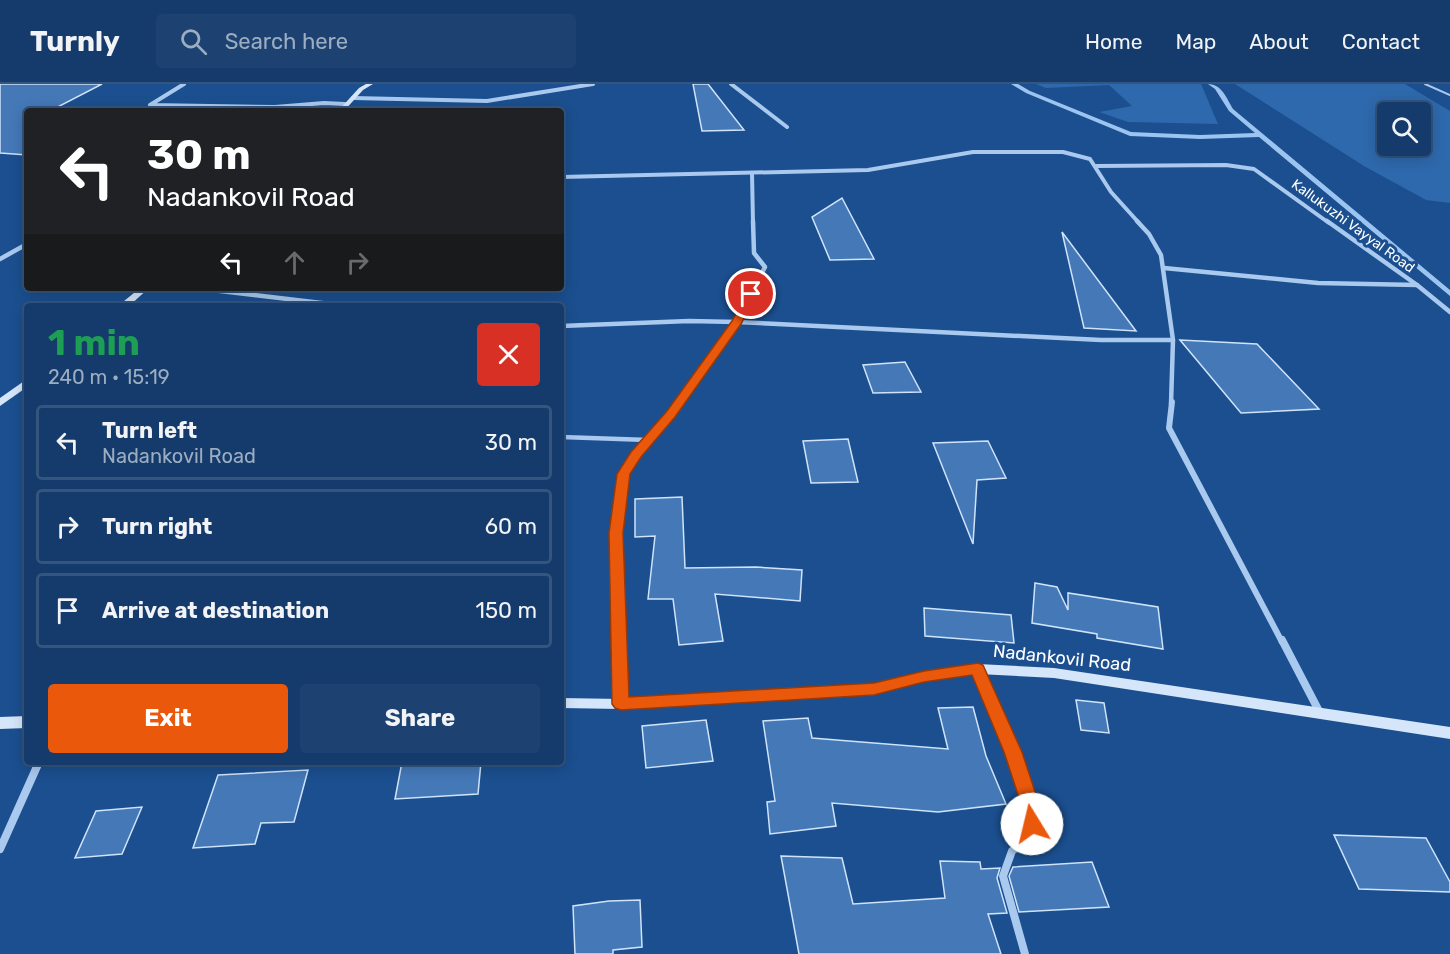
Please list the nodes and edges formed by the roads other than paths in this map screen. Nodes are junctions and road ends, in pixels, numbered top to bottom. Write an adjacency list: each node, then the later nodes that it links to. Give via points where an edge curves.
1 (184, 84): 8 (street, via 150,105)
2 (370, 84): 7 (street)
3 (593, 84): 7 (street, via 487,101)
4 (732, 84): 10 (street)
5 (1425, 84): 6 (lane)
6 (1450, 95)
7 (353, 98): 8 (street)
8 (345, 104): 9 (street)
9 (343, 108)
10 (787, 127)
11 (1096, 166): 12 (street, via 1090,159 1063,152 973,152 868,170); 16 (street, via 1111,192 1154,242); 17 (street, Kallukuzhi Vayyal Road, via 1239,166 1264,175)
12 (752, 173): 13 (street); 23 (street, via 754,252 765,267)
13 (564, 177)
14 (24, 246): 15 (street)
15 (0, 259)
16 (1164, 268): 17 (street, via 1318,283); 25 (street)
17 (1417, 285): 22 (street, Kallukuzhi Vayyal Road)
18 (141, 291): 20 (street)
19 (220, 291): 21 (street)
20 (127, 303)
21 (322, 303)
22 (1450, 312)
23 (737, 322): 24 (street); 25 (street); 29 (street)
24 (564, 326)
25 (1173, 340): 33 (street, via 1169,428)
26 (24, 384): 27 (street)
27 (0, 403)
28 (564, 437): 29 (lane)
29 (648, 440): 32 (street, via 624,474 616,533)
30 (978, 669): 32 (street, Nadankovil Road, via 924,676 874,689); 33 (street, Nadankovil Road, via 1054,673); 39 (street, via 1013,752 1032,810 1031,837 1012,851 1003,876)
31 (564, 703): 32 (street, Nadankovil Road)
32 (621, 704)
33 (1321, 715): 36 (street, Nadankovil Road)
34 (24, 722): 35 (street)
35 (0, 723)
36 (1450, 733)
37 (38, 765): 38 (street)
38 (0, 849)
39 (1025, 954)

